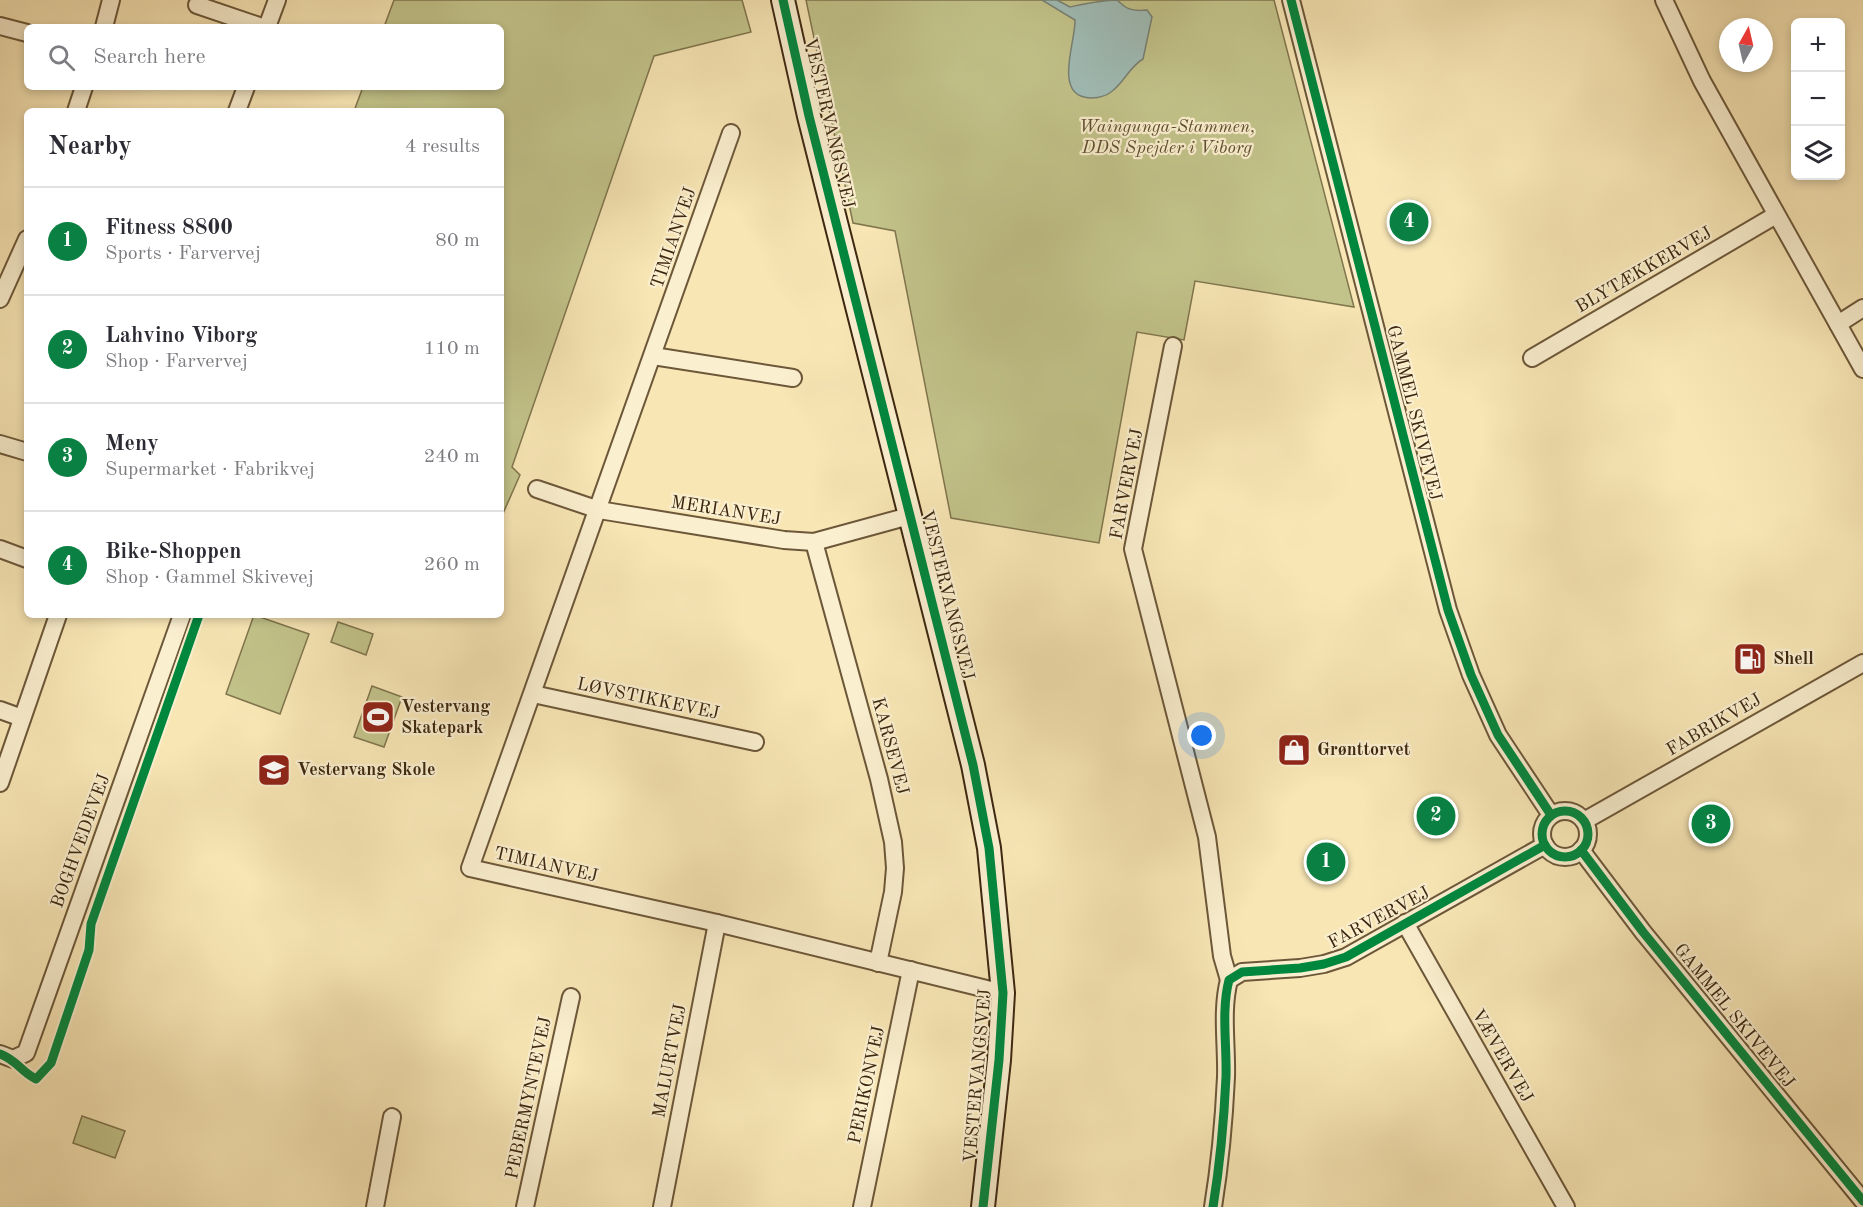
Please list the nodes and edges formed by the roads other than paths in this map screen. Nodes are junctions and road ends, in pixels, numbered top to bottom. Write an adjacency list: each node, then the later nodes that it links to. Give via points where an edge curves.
1 (111, 0): 7 (street)
2 (277, 0): 9 (street)
3 (783, 0): 31 (street, VESTERVANGSVEJ)
4 (1291, 0): 43 (street, GAMMEL SKIVEVEJ, via 1448,610 1498,735)
5 (1664, 0): 17 (street, via 1702,81)
6 (196, 5): 8 (street)
7 (105, 24)
8 (253, 24)
9 (268, 24)
10 (0, 26): 11 (street)
11 (24, 32)
12 (83, 90): 14 (street)
13 (245, 90): 15 (street)
14 (77, 108)
15 (238, 108)
16 (731, 133): 23 (street, TIMIANVEJ)
17 (1776, 215): 21 (street); 24 (street, BLYTÆKKERVEJ)
18 (24, 245): 19 (street)
19 (0, 299)
20 (1863, 308): 21 (street)
21 (1838, 324): 25 (street)
22 (1173, 346): 51 (street, FARVERVEJ, via 1133,549 1207,837 1222,956)
23 (653, 356): 26 (street); 30 (street, TIMIANVEJ)
24 (1532, 358)
25 (1863, 369)
26 (793, 378)
27 (0, 444): 28 (street)
28 (24, 451)
29 (537, 489): 30 (street, MERIANVEJ)
30 (598, 510): 32 (street, MERIANVEJ); 38 (street, TIMIANVEJ)
31 (909, 516): 32 (street, MERIANVEJ); 52 (street, VESTERVANGSVEJ, via 986,829)
32 (814, 542): 49 (street, KARSEVEJ, via 893,842 893,892)
33 (0, 549): 34 (street)
34 (24, 558)
35 (57, 618): 40 (street)
36 (181, 618): 54 (street, BOGHVEDEVEJ, via 26,1053)
37 (1863, 663): 44 (street, FABRIKVEJ)
38 (533, 694): 41 (street, LØVSTIKKEVEJ); 47 (street, TIMIANVEJ, via 470,868)
39 (0, 710): 40 (street)
40 (22, 718): 42 (street)
41 (755, 742)
42 (0, 783)
43 (1551, 815): 44 (street, via 1569,811); 45 (street, via 1542,829)
44 (1584, 821): 46 (street, via 1588,836)
45 (1545, 845): 46 (street, via 1562,857); 48 (street, FARVERVEJ)
46 (1581, 850): 56 (street, GAMMEL SKIVEVEJ, via 1643,932)
47 (717, 923): 49 (street, TIMIANVEJ); 59 (street, MALURTVEJ)
48 (1405, 923): 51 (street, FARVERVEJ, via 1346,957 1324,964 1242,972); 63 (street, VÆVERVEJ)
49 (878, 963): 50 (street, TIMIANVEJ)
50 (911, 970): 52 (street, TIMIANVEJ); 60 (street, PERIKONVEJ)
51 (1229, 980): 62 (street, FARVERVEJ, via 1225,995 1226,1077)
52 (1003, 993): 61 (street, VESTERVANGSVEJ)
53 (571, 997): 58 (street, PEBERMYNTEVEJ)
54 (6, 1056)
55 (392, 1117): 57 (street)
56 (1863, 1201)
57 (375, 1207)
58 (525, 1207)
59 (662, 1207)
60 (862, 1207)
61 (983, 1207)
62 (1213, 1207)
63 (1566, 1207)

